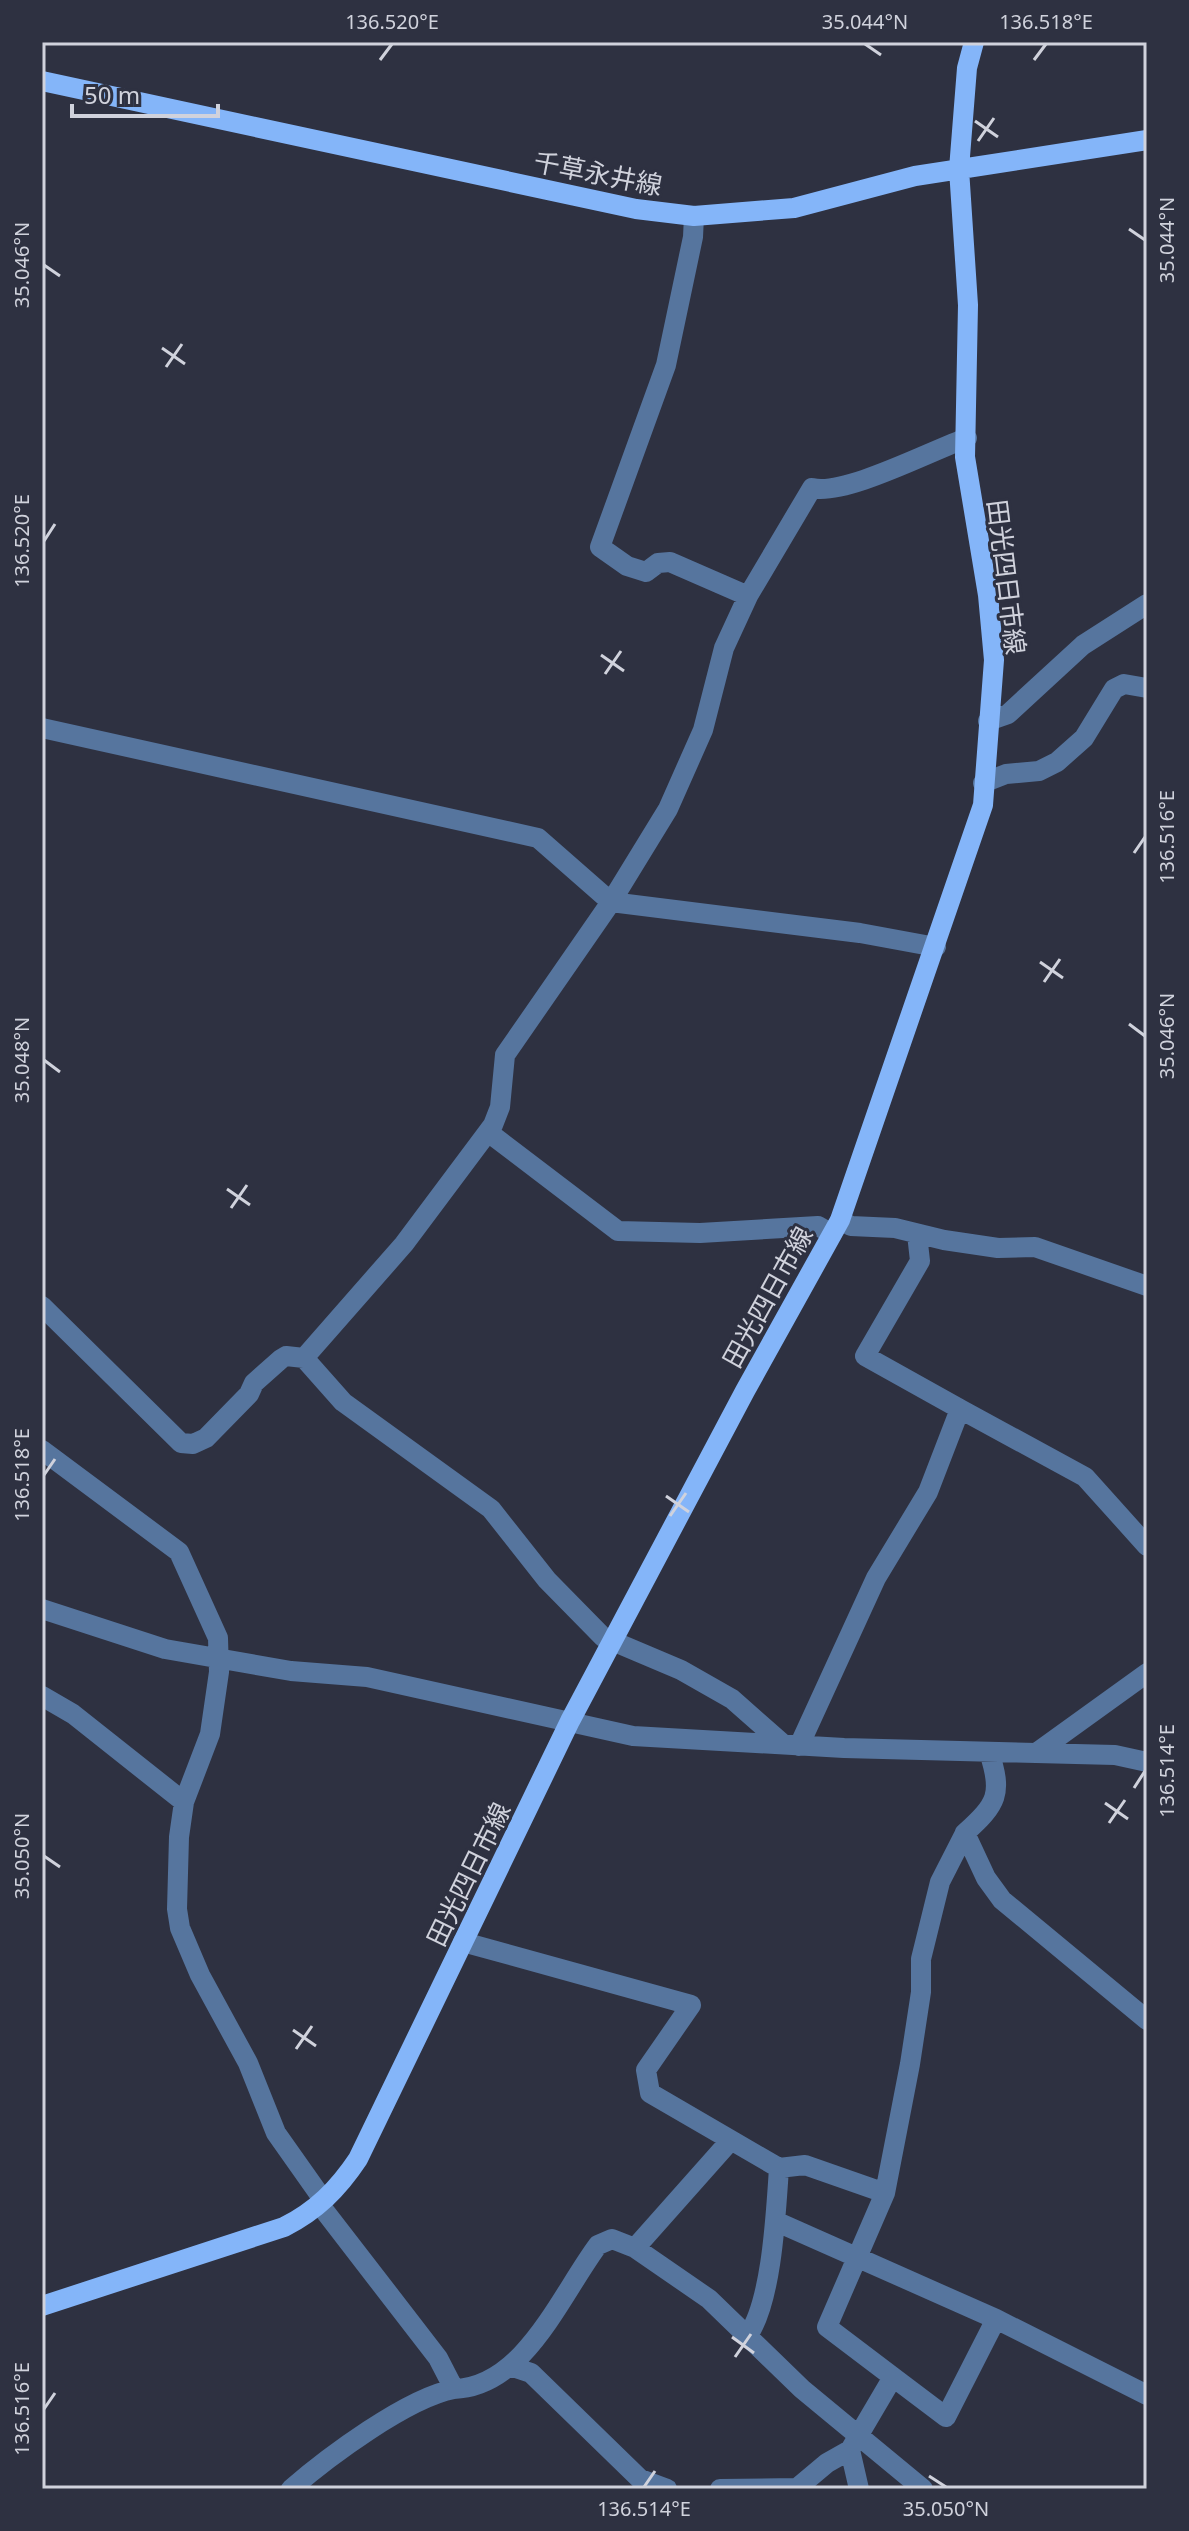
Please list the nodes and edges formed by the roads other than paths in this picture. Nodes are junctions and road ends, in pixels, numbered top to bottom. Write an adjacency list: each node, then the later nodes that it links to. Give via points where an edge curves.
1 (974, 42): 4 (main road, 田光四日市線)
2 (42, 81): 5 (main road, 千草永井線, via 636,209)
3 (1147, 140): 4 (main road, 千草永井線)
4 (959, 169): 5 (main road, 千草永井線, via 794,208); 6 (main road, 田光四日市線, via 968,305)
5 (694, 216): 7 (street, via 666,365 600,547 635,570 646,572 670,562)
6 (967, 438): 7 (street, via 865,480 823,491 812,488); 10 (main road, 田光四日市線, via 968,481 994,660)
7 (748, 596): 13 (street, via 724,648 703,730 668,809)
8 (1147, 604): 10 (street, via 1083,645 1008,714)
9 (1147, 688): 12 (street, via 1124,684 1114,689 1084,738 1057,762)
10 (988, 721): 12 (main road, 田光四日市線)
11 (42, 728): 13 (street, via 538,838)
12 (983, 783): 14 (main road, 田光四日市線, via 983,805)
13 (611, 902): 14 (street); 15 (street, via 505,1055 500,1107)
14 (936, 947): 16 (main road, 田光四日市線)
15 (488, 1132): 16 (street, via 618,1231); 20 (street, via 404,1244)
16 (836, 1227): 17 (street, via 895,1228); 25 (main road, 田光四日市線)
17 (917, 1234): 18 (street, via 998,1248 1035,1247); 21 (street, via 920,1261 865,1356)
18 (1147, 1286)
19 (42, 1306): 20 (street, via 181,1443 206,1438 281,1359)
20 (304, 1358): 25 (street, via 343,1402 491,1509 547,1580)
21 (960, 1409): 23 (street, via 1085,1477); 30 (street, via 928,1492 870,1589)
22 (42, 1450): 26 (street, via 179,1552 218,1638)
23 (1147, 1546)
24 (42, 1609): 26 (street)
25 (611, 1642): 29 (main road, 田光四日市線); 30 (street, via 681,1670 732,1699)
26 (217, 1660): 29 (street, via 367,1677); 34 (street, via 210,1734)
27 (1147, 1673): 32 (street)
28 (42, 1696): 34 (street, via 73,1714)
29 (570, 1721): 30 (street, via 633,1736); 36 (main road, 田光四日市線)
30 (791, 1745): 31 (street)
31 (989, 1752): 32 (street); 35 (street, via 999,1781 995,1799)
32 (1036, 1753): 33 (street, via 1115,1755)
33 (1147, 1762)
34 (184, 1802): 41 (street, via 177,1909 184,1941 236,2038 276,2133)
35 (965, 1833): 37 (street, via 1002,1900); 40 (street, via 940,1882 921,1959 915,2035)
36 (463, 1942): 38 (street, via 691,2005 646,2070 650,2093); 41 (main road, 田光四日市線, via 358,2159)
37 (1147, 2020)
38 (730, 2141): 39 (street); 43 (street)
39 (779, 2168): 40 (street, via 805,2165); 42 (street)
40 (885, 2193): 44 (street)
41 (322, 2203): 45 (main road, 田光四日市線, via 284,2227); 50 (street, via 438,2358)
42 (775, 2221): 44 (street); 47 (street, via 757,2323)
43 (635, 2248): 47 (street, via 709,2299); 48 (street, via 612,2239 598,2245)
44 (855, 2256): 46 (street); 49 (street, via 827,2327)
45 (43, 2303)
46 (996, 2319): 49 (street, via 946,2417); 51 (street)
47 (748, 2335): 52 (street)
48 (513, 2367): 50 (street, via 471,2390); 54 (street, via 531,2373 640,2479)
49 (893, 2377): 52 (street)
50 (454, 2389): 53 (street, via 434,2393 400,2413)
51 (1147, 2395)
52 (854, 2443): 56 (street); 57 (street); 58 (street)
53 (291, 2489)
54 (667, 2489)
55 (724, 2489): 56 (street)
56 (796, 2489)
57 (859, 2489)
58 (923, 2489)

